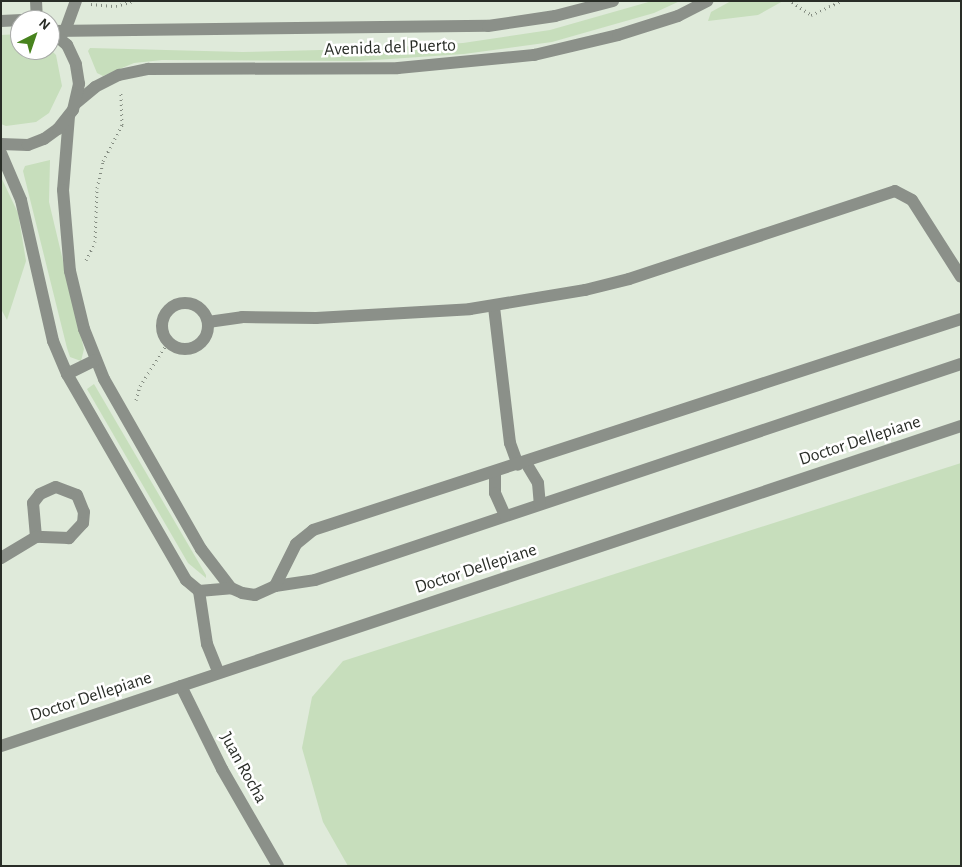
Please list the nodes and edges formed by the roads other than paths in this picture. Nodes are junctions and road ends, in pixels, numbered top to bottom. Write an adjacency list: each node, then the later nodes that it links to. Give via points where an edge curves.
1 (76, 1): 4 (street)
2 (613, 1): 5 (street, Avenida del Puerto, via 555,16 488,26)
3 (707, 1): 7 (street, Avenida del Puerto, via 626,32 534,55 398,68 148,70 119,76 95,87)
4 (60, 25)
5 (60, 31)
6 (60, 36): 7 (street, via 76,64 79,84)
7 (72, 110): 8 (street, Avenida del Puerto, via 44,139 28,145); 14 (street, via 63,190 70,271 84,329)
8 (1, 144)
9 (1, 153): 16 (street, via 21,200 52,342)
10 (961, 277): 11 (street, via 912,200 895,190 629,279)
11 (494, 307): 13 (street, via 316,318 242,316); 18 (street, via 510,443)
12 (961, 319): 18 (street)
13 (208, 322): 13 (street, via 206,336 196,347 181,349 168,342 162,320 178,303 194,304)
14 (96, 360): 16 (street); 25 (street, via 201,549)
15 (961, 364): 20 (street)
16 (67, 374): 26 (street, via 172,559 186,580)
17 (961, 426): 27 (street, Doctor Dellepiane)
18 (522, 464): 19 (street); 20 (street, via 538,483)
19 (495, 473): 21 (street, via 495,493); 24 (street, via 313,530 296,544)
20 (540, 504): 21 (street)
21 (505, 515): 24 (street, via 315,580)
22 (36, 537): 22 (street, via 60,540 76,533 84,512 77,494 56,487 40,494 31,513); 23 (street)
23 (1, 558)
24 (275, 586): 25 (street, via 255,595)
25 (231, 588): 26 (street)
26 (199, 591): 27 (street, via 207,644)
27 (219, 673): 28 (street, Doctor Dellepiane)
28 (181, 686): 29 (street, Doctor Dellepiane); 30 (street, Juan Rocha, via 217,760)
29 (1, 746)
30 (278, 866)

